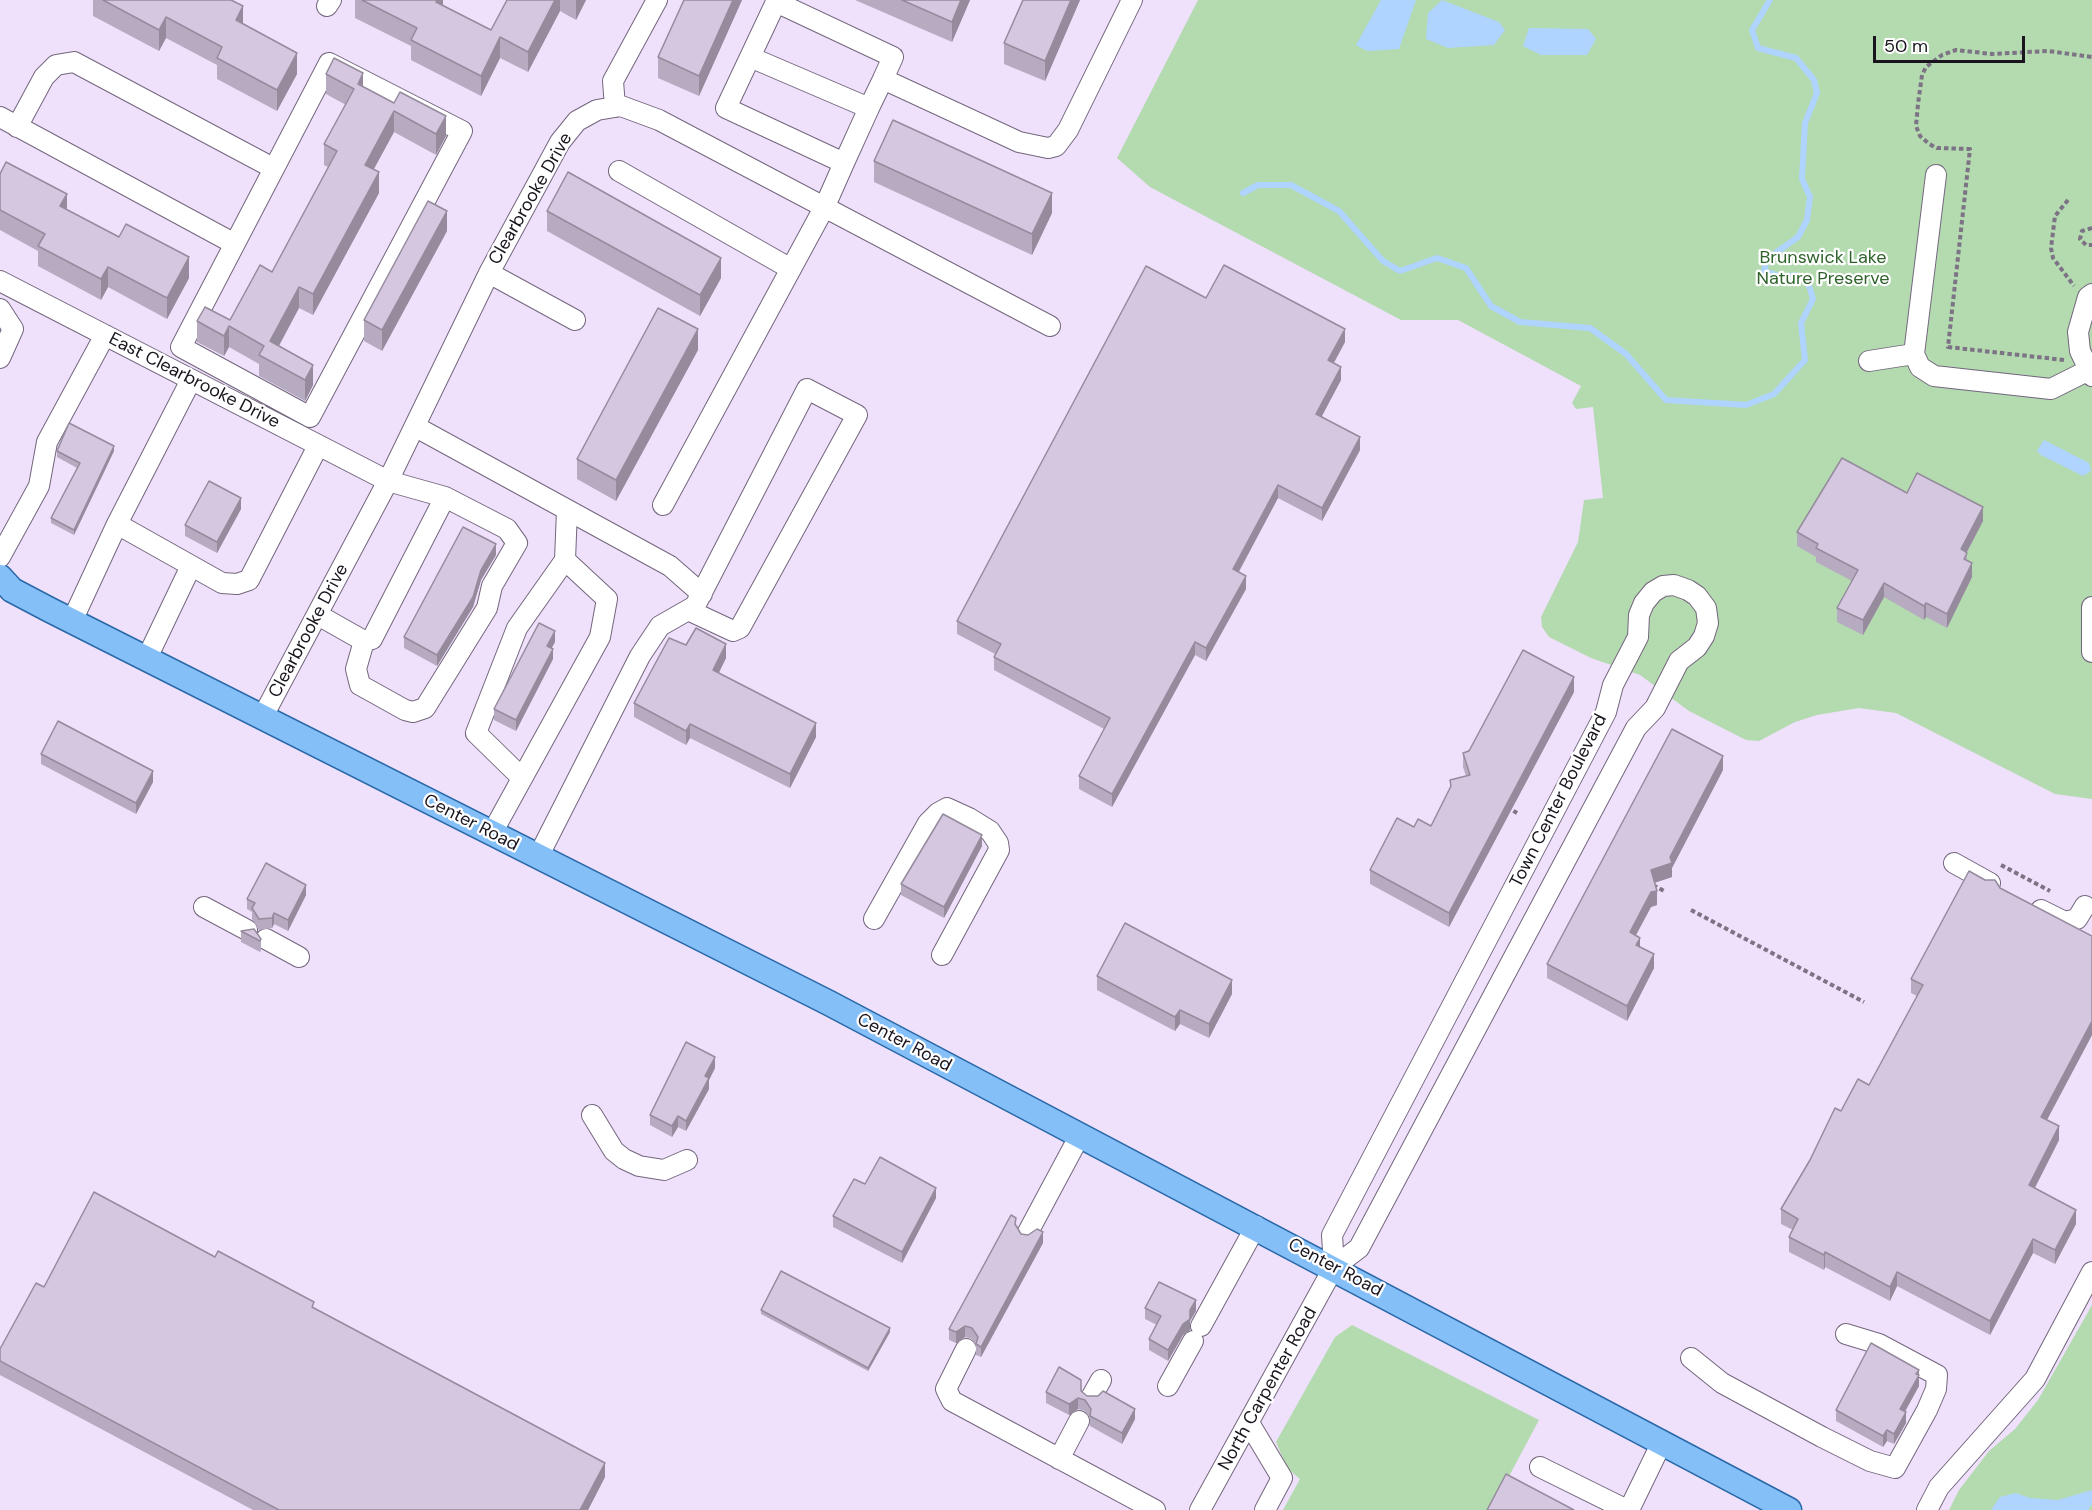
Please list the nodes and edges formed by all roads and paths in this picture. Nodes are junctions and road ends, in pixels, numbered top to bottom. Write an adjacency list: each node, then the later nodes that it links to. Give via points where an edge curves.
1 (657, 0): 6 (street, via 614,81)
2 (1132, 0): 5 (street, via 1068,130 1056,146 1019,142)
3 (750, 57): 5 (street, via 776,2 893,57); 7 (street); 9 (street, via 726,108)
4 (2092, 57): 26 (path, via 2048,51 1992,54 1956,50 1942,55 1926,67 1916,126 1920,136 1937,148 1970,149 1948,347 2066,361)
5 (883, 79): 7 (street)
6 (615, 107): 14 (street, via 659,120); 19 (street, Clearbrooke Drive, via 597,110 577,121 560,142)
7 (869, 108): 9 (street)
8 (9, 122): 10 (street, via 56,65 74,62); 16 (street)
9 (844, 163): 14 (street)
10 (273, 168): 16 (street); 16 (street, via 329,63 462,131 310,417 181,346)
11 (619, 171): 18 (street)
12 (1936, 175): 27 (street)
13 (2068, 200): 21 (path, via 2055,216 2051,248 2053,258)
14 (825, 207): 18 (street); 24 (street)
15 (2092, 228): 17 (path, via 2082,231 2080,239)
16 (233, 243)
17 (2092, 245)
18 (791, 269): 36 (street)
19 (489, 273): 23 (street); 32 (street, Clearbrooke Drive)
20 (0, 281): 25 (street, East Clearbrooke Drive)
21 (2083, 294): 30 (street, via 2088,297 2078,332 2080,351)
22 (0, 309): 28 (street, via 13,329)
23 (575, 320)
24 (1050, 326)
25 (105, 335): 31 (street, East Clearbrooke Drive); 39 (street, via 47,442 39,486)
26 (2066, 349)
27 (1914, 354): 29 (street); 30 (street, via 1920,367 1934,376 2051,389)
28 (0, 358)
29 (1869, 361)
30 (2090, 374)
31 (190, 380): 33 (street, East Clearbrooke Drive); 38 (street)
32 (416, 427): 34 (street, Clearbrooke Drive); 37 (street)
33 (318, 446): 34 (street, East Clearbrooke Drive); 41 (street, via 249,580 222,583)
34 (388, 481): 35 (street, East Clearbrooke Drive); 46 (street, Clearbrooke Drive)
35 (445, 497): 48 (street, via 372,639); 48 (street, East Clearbrooke Drive, via 507,529 517,543 492,586 487,608 425,708 413,712 360,686 356,669)
36 (663, 505)
37 (567, 510): 40 (street); 43 (street, via 670,566)
38 (117, 524): 41 (street); 47 (street)
39 (0, 557)
40 (565, 560): 52 (street, via 608,599 600,637); 52 (street, via 518,627 476,733)
41 (191, 566): 50 (street)
42 (4, 585): 47 (main road, Center Road)
43 (702, 594): 45 (street); 45 (street, via 807,389 857,415 740,628 733,632)
44 (2092, 607): 49 (street)
45 (688, 610): 56 (street, via 660,626 640,656)
46 (318, 615): 48 (street); 51 (street, Clearbrooke Drive)
47 (72, 621): 50 (main road, Center Road)
48 (364, 641)
49 (2092, 652)
50 (147, 658): 51 (main road, Center Road)
51 (262, 718): 55 (main road, Center Road)
52 (522, 778): 55 (street)
53 (1496, 802): 54 (path)
54 (1517, 813)
55 (492, 833): 56 (main road, Center Road)
56 (538, 857): 74 (main road, Center Road)
57 (1991, 860): 62 (path)
58 (1954, 863): 60 (street)
59 (1644, 880): 61 (path)
60 (1990, 883)
61 (1664, 891)
62 (2060, 896)
63 (2026, 902): 64 (street, via 2066,922 2077,919)
64 (2085, 906)
65 (204, 907): 68 (street)
66 (1691, 910): 72 (path)
67 (874, 920): 70 (street, via 928,823 947,808 969,818 990,831 999,850)
68 (247, 930)
69 (266, 939): 71 (street)
70 (942, 955)
71 (299, 957)
72 (1864, 1002)
73 (592, 1115): 75 (street, via 614,1151 624,1159 664,1170)
74 (1080, 1135): 76 (main road, Center Road); 77 (street)
75 (687, 1160)
76 (1256, 1226): 78 (main road, Center Road); 83 (street)
77 (1027, 1234)
78 (1334, 1267): 78 (street, Town Center Boulevard, via 1359,1248 1636,728 1655,708 1679,661 1704,636 1708,623 1706,608 1688,590 1663,586 1644,603 1638,637 1613,685 1606,712 1332,1235); 85 (street, North Carpenter Road); 86 (main road, Center Road)
79 (2092, 1272): 94 (street, via 2035,1379 1939,1487)
80 (1846, 1334): 82 (street, via 1879,1344 1937,1375 1927,1410 1895,1468 1870,1461 1822,1437 1722,1383)
81 (966, 1349): 87 (street, via 950,1378 947,1395)
82 (1691, 1358)
83 (1168, 1386)
84 (1079, 1421): 87 (street)
85 (1250, 1423): 90 (street, North Carpenter Road); 91 (street, via 1282,1478)
86 (1662, 1442): 92 (street); 93 (main road, Center Road)
87 (1059, 1459): 89 (street)
88 (1540, 1467): 92 (street)
89 (1155, 1510)
90 (1200, 1510)
91 (1265, 1510)
92 (1628, 1510)
93 (1789, 1510)
94 (1927, 1510)

